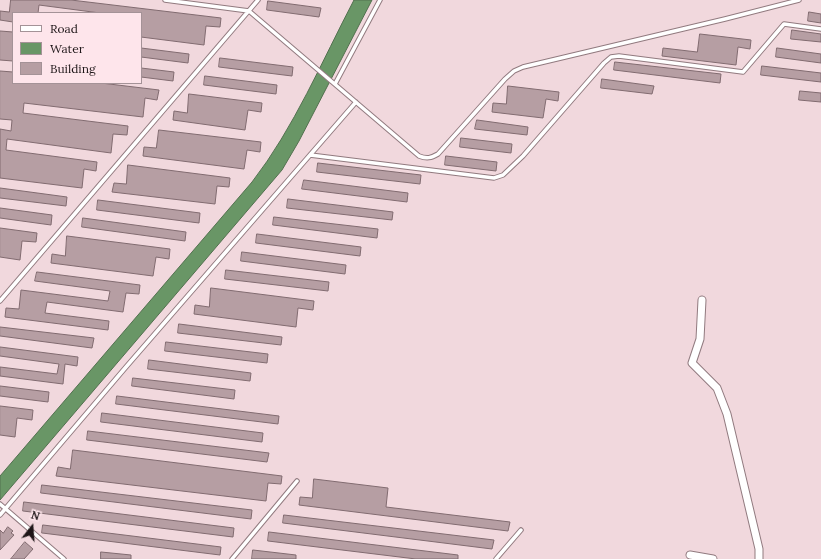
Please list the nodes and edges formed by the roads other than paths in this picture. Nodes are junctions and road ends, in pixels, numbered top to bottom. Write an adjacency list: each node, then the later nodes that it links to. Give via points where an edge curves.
1 (165, 0): 5 (lane)
2 (258, 0): 5 (lane)
3 (380, 0): 7 (lane)
4 (799, 0): 8 (lane, via 523,67 505,79 438,154 431,158 419,156)
5 (249, 10): 7 (lane); 11 (lane)
6 (821, 29): 9 (lane, via 784,24 743,72 611,57 523,156 503,175 494,178)
7 (335, 84): 8 (lane)
8 (356, 102): 9 (lane)
9 (310, 154): 14 (lane)
10 (702, 300): 22 (street, via 700,339 692,363 717,388 727,414 759,549)
11 (0, 301)
12 (297, 481): 19 (lane)
13 (0, 504): 14 (lane)
14 (6, 509): 15 (lane); 18 (lane)
15 (0, 515)
16 (521, 530): 20 (lane)
17 (690, 555): 21 (street)
18 (64, 559)
19 (232, 559)
20 (496, 559)
21 (713, 559)
22 (759, 559)

